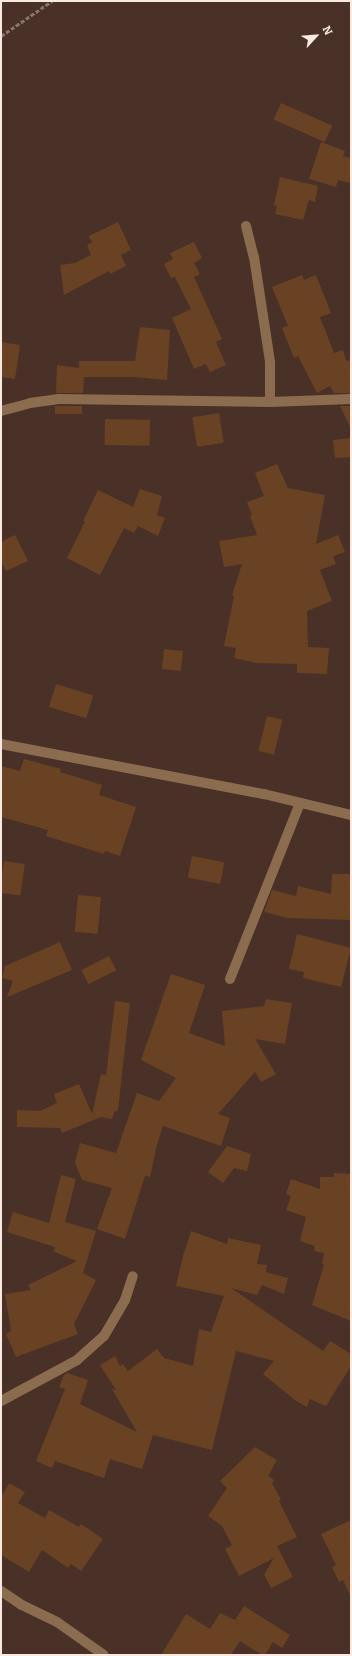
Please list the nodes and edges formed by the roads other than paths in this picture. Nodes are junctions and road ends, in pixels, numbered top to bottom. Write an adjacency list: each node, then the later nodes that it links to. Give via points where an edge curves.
1 (246, 226): 3 (street, via 254,257 270,362)
2 (351, 399): 3 (street)
3 (270, 402): 4 (street, via 59,399)
4 (1, 411)
5 (1, 744): 6 (street)
6 (300, 803): 7 (street); 8 (street)
7 (351, 815)
8 (230, 979)
9 (133, 1276): 10 (street, via 125,1300 104,1336 77,1360)
10 (1, 1401)
11 (1, 1591): 12 (street, via 22,1605 57,1622)
12 (104, 1655)

